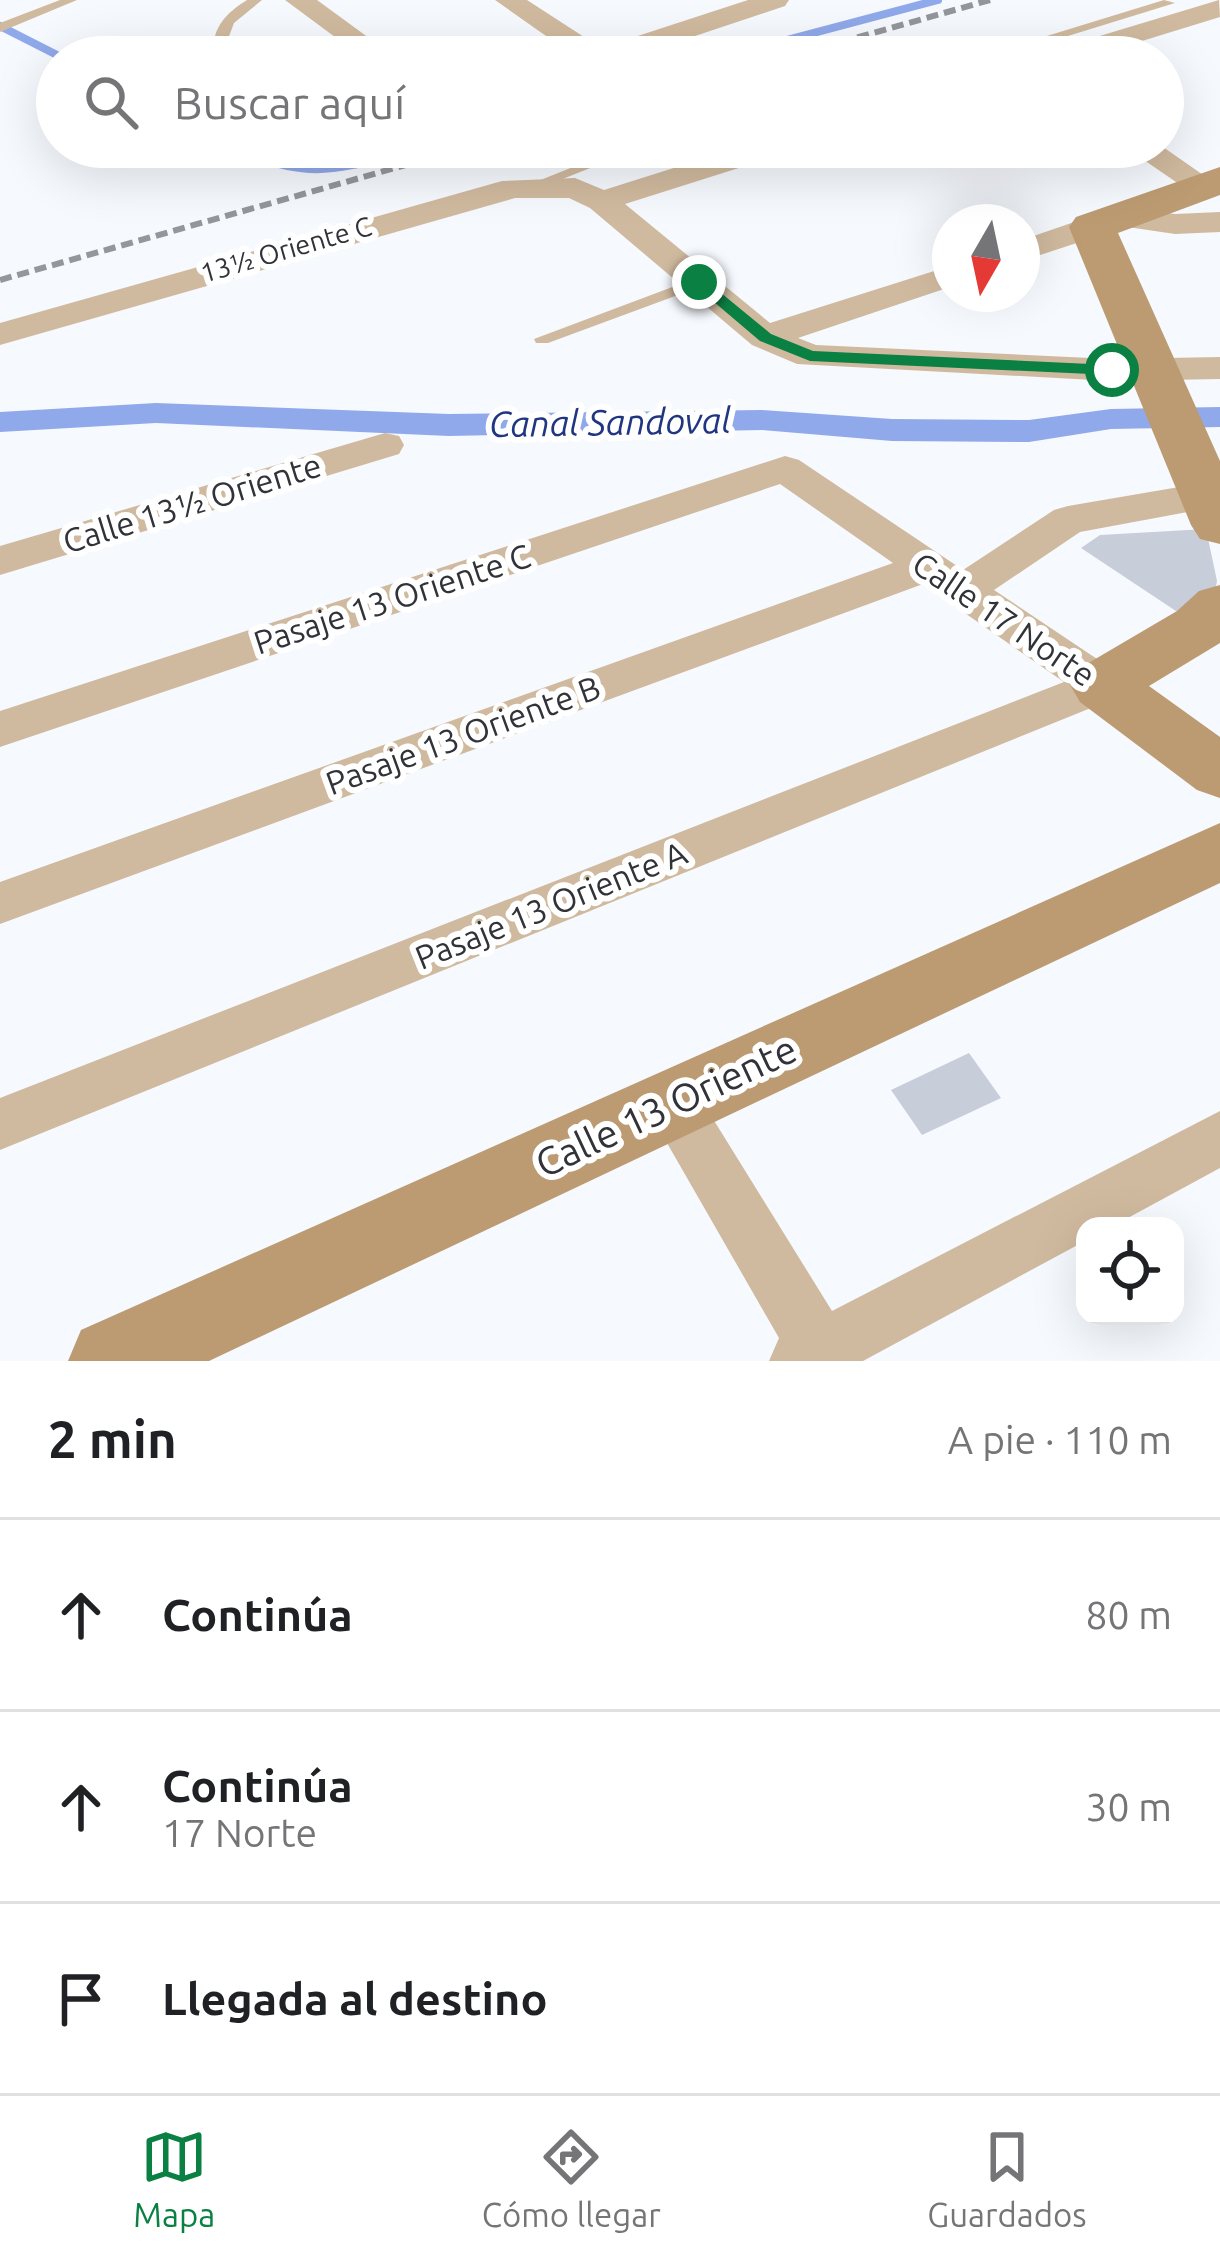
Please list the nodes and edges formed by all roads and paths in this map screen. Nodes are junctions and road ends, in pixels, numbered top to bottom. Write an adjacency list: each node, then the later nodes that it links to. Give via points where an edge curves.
1 (71, 0): 10 (lane)
2 (256, 0): 11 (lane)
3 (299, 0): 12 (street)
4 (509, 0): 13 (street)
5 (695, 0): 9 (street)
6 (775, 0): 9 (street)
7 (1169, 3): 15 (lane)
8 (1220, 8): 16 (street)
9 (726, 18): 14 (street)
10 (0, 28)
11 (222, 36)
12 (351, 36)
13 (566, 36)
14 (667, 36)
15 (1057, 36)
16 (1129, 36)
17 (580, 168): 20 (lane)
18 (690, 168): 21 (street, 13½ Oriente C)
19 (1172, 168): 22 (street)
20 (535, 185): 21 (street, 13½ Oriente C); 27 (street, 13½ Oriente C, via 403,215)
21 (588, 194): 25 (street)
22 (1214, 196): 23 (street)
23 (1104, 222): 24 (street); 31 (street)
24 (1040, 245)
25 (699, 282): 28 (street); 29 (lane)
26 (932, 282): 28 (street)
27 (0, 334)
28 (765, 337): 31 (street, via 826,358)
29 (542, 339)
30 (1220, 368): 31 (street)
31 (1153, 393): 34 (street)
32 (385, 445): 35 (street, Calle 13½ Oriente)
33 (785, 469): 36 (street, Calle 17 Norte); 39 (street, Pasaje 13 Oriente C)
34 (1216, 504): 36 (street, Pasaje 13 Oriente B, via 1068,520)
35 (0, 561)
36 (944, 579): 38 (street, Calle 17 Norte); 42 (street, Pasaje 13 Oriente B)
37 (1220, 606): 38 (street)
38 (1102, 685): 40 (street, Calle 17 Norte); 44 (street, Pasaje 13 Oriente A)
39 (0, 729)
40 (1220, 772)
41 (1220, 851): 43 (street, Calle 13 Oriente)
42 (0, 904)
43 (672, 1103): 46 (street); 47 (street, Calle 13 Oriente)
44 (0, 1124)
45 (1220, 1138): 46 (street)
46 (816, 1357)
47 (112, 1361)

